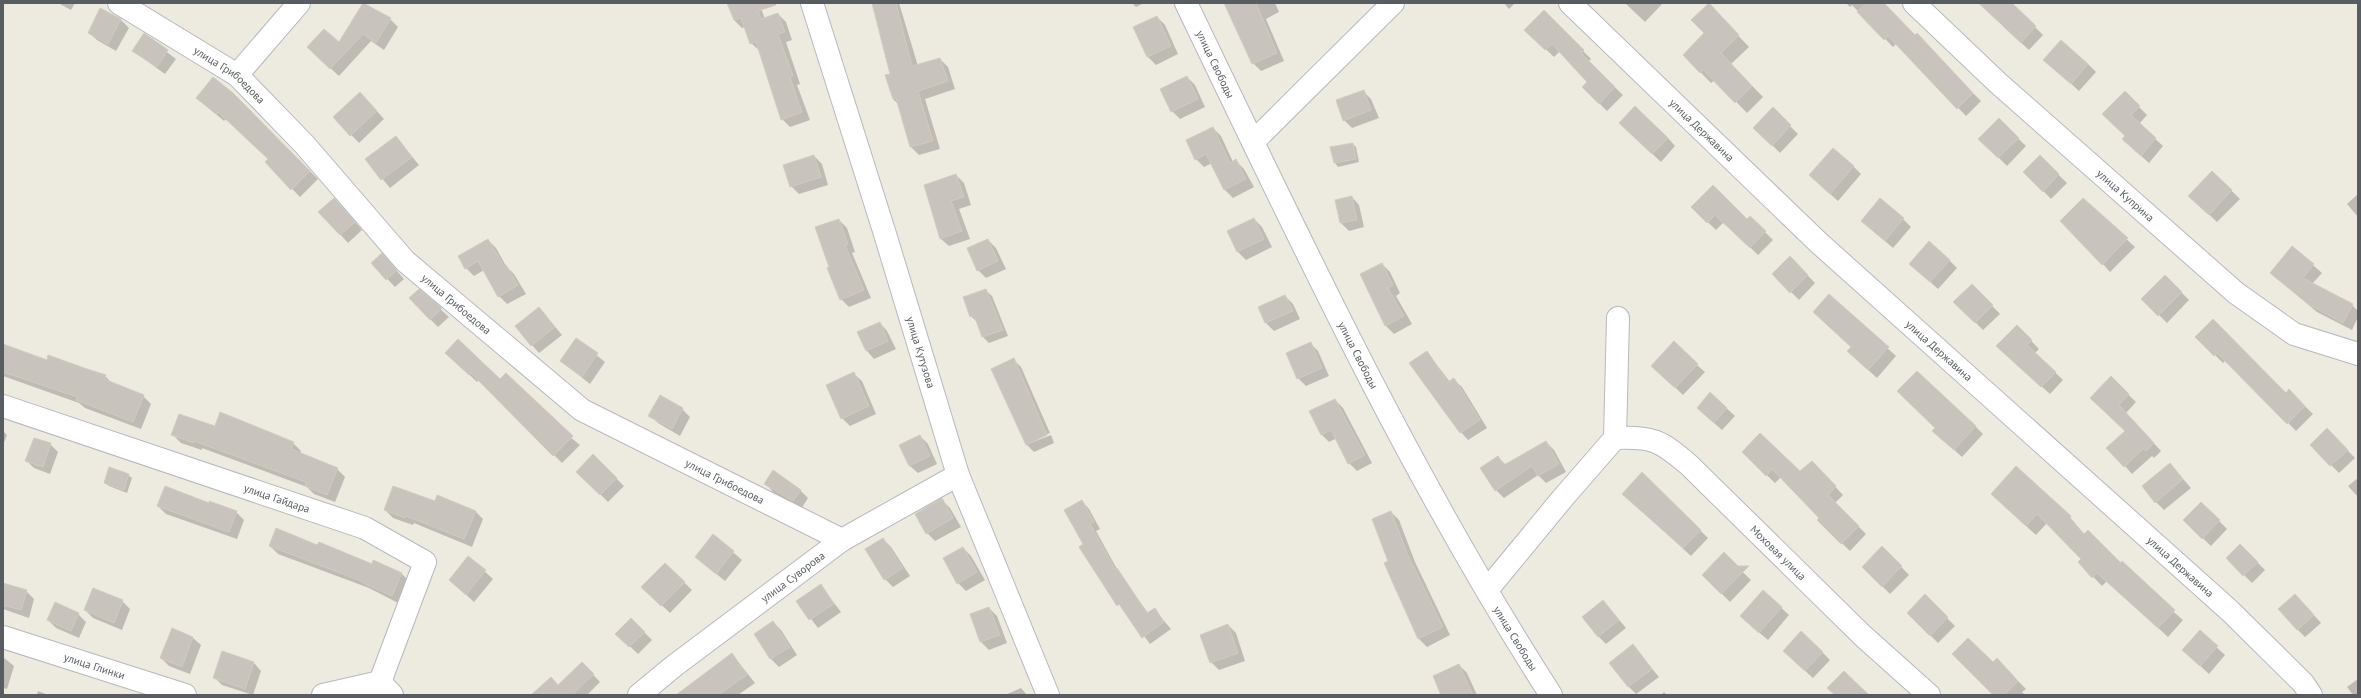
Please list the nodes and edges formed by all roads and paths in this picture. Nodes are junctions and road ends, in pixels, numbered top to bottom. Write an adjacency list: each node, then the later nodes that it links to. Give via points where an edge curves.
1 (119, 3): 8 (street, улица Грибоедова)
2 (299, 3): 8 (street)
3 (812, 3): 14 (street, улица Кутузова)
4 (1186, 3): 9 (street, улица Свободы)
5 (1393, 3): 9 (street)
6 (1570, 3): 25 (street, улица Державина, via 1819,243 2230,611 2303,683)
7 (1914, 3): 11 (street, улица Куприна, via 1998,83 2236,294 2294,334)
8 (237, 75): 15 (street, улица Грибоедова, via 304,144 405,261 582,410)
9 (1253, 142): 16 (street, улица Свободы, via 1365,372)
10 (1618, 318): 13 (street)
11 (2358, 354)
12 (3, 406): 18 (street, улица Гайдара, via 365,528 425,562)
13 (1615, 438): 16 (street); 24 (street, Моховая улица, via 1647,438 1664,444 1863,636)
14 (958, 475): 15 (street, улица Суворова); 22 (street, улица Кутузова)
15 (842, 540): 21 (street, улица Суворова)
16 (1488, 590): 23 (street, улица Свободы, via 1510,630)
17 (3, 637): 19 (street, улица Глинки)
18 (386, 688): 20 (street)
19 (185, 695)
20 (323, 695)
21 (639, 695)
22 (1048, 695)
23 (1552, 695)
24 (1929, 695)
25 (2311, 695)

